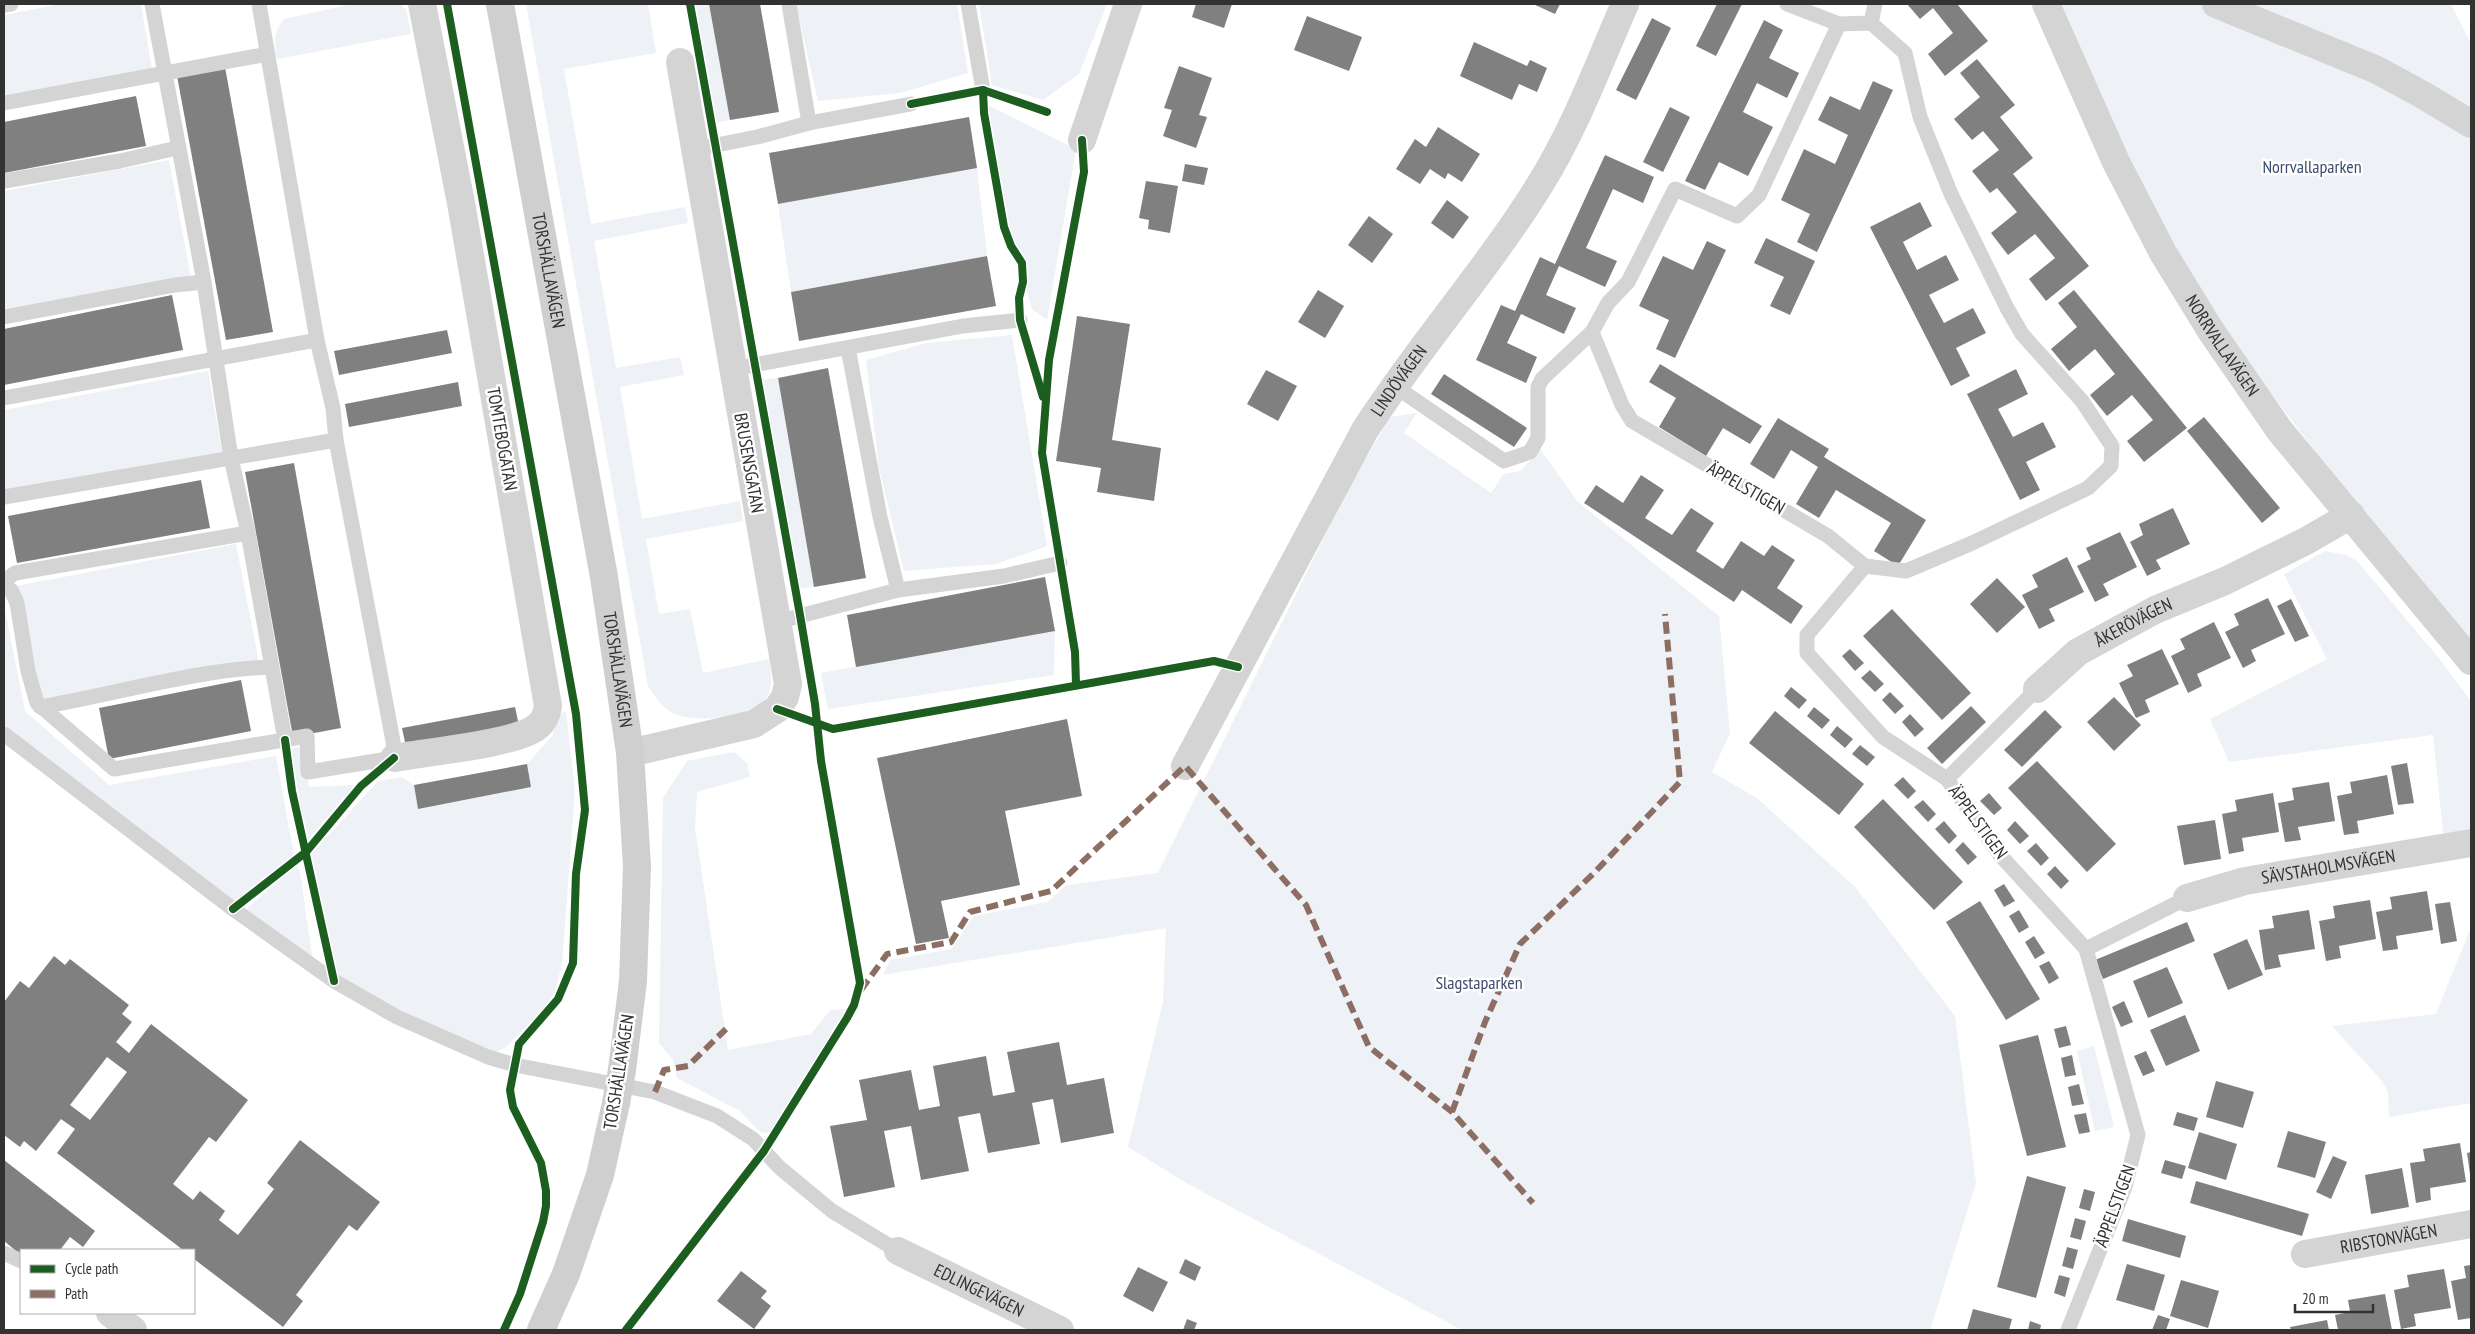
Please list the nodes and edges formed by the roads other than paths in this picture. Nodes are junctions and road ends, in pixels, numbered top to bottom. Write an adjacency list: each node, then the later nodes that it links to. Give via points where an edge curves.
1 (11, 4): 13 (lane)
2 (152, 4): 19 (lane)
3 (422, 4): 57 (street, TOMTEBOGATAN, via 461,203 548,706 546,716 538,726 514,738)
4 (500, 4): 56 (main road, TORSHÄLLAVÄGEN, via 604,577)
5 (789, 4): 23 (lane)
6 (968, 4): 20 (lane)
7 (1128, 4): 25 (street)
8 (1625, 4): 37 (street, LINDÖVÄGEN, via 1579,109 1540,185)
9 (1787, 4): 16 (lane)
10 (1875, 4): 15 (lane)
11 (2046, 4): 42 (street, NORRVALLAVÄGEN, via 2116,162 2163,253 2254,396 2315,475)
12 (2216, 4): 24 (street, via 2377,70)
13 (4, 5)
14 (264, 5): 17 (lane)
15 (1871, 23): 16 (lane); 45 (lane, via 1905,53 1920,117 1951,194 2022,334 2082,401 2112,446 2111,466 2088,488 1906,571)
16 (1838, 24): 32 (lane, via 1759,195 1737,216 1675,189 1628,282 1608,303)
17 (268, 54): 19 (lane); 33 (lane)
18 (680, 62): 27 (street, BRUSENSGATAN)
19 (164, 73): 21 (lane); 26 (lane)
20 (983, 90)
21 (4, 103)
22 (912, 104): 23 (lane)
23 (808, 123): 27 (lane)
24 (2471, 124)
25 (1082, 140)
26 (178, 148): 28 (lane); 29 (lane)
27 (696, 149): 36 (street, BRUSENSGATAN)
28 (4, 181)
29 (204, 282): 30 (lane); 35 (lane)
30 (4, 317)
31 (1020, 320): 34 (lane, via 964,326)
32 (1592, 332): 37 (lane, via 1542,379 1538,387 1538,438 1530,452 1504,461); 45 (lane, ÄPPELSTIGEN, via 1622,405 1632,421 1828,536)
33 (317, 340): 35 (lane); 39 (lane, via 333,408)
34 (848, 348): 36 (lane); 48 (lane, via 880,517)
35 (216, 358): 38 (lane); 40 (lane)
36 (732, 369): 49 (street, BRUSENSGATAN)
37 (1393, 385): 58 (street, LINDÖVÄGEN, via 1346,463)
38 (4, 398)
39 (336, 440): 40 (lane); 57 (lane)
40 (231, 458): 41 (lane); 43 (lane)
41 (4, 497)
42 (2351, 515): 50 (street, NORRVALLAVÄGEN); 52 (street, ÅKERÖVÄGEN, via 2225,581 2154,610 2078,652)
43 (248, 533): 46 (lane, via 15,573); 51 (lane)
44 (1060, 563): 48 (lane, via 1004,576)
45 (1865, 566): 59 (lane, ÄPPELSTIGEN, via 1807,635 1807,653 1883,737)
46 (4, 581)
47 (4, 585): 53 (lane, via 11,590 17,602 28,671)
48 (898, 590): 49 (lane)
49 (777, 622): 56 (street, BRUSENSGATAN, via 788,684 777,709 754,724)
50 (2468, 649)
51 (271, 667): 53 (lane, via 183,679); 55 (lane)
52 (2038, 689): 59 (lane, ÅKERÖVÄGEN)
53 (40, 707): 55 (lane, via 119,770)
54 (4, 734): 64 (lane, via 233,909 334,981 397,1017 488,1057 656,1092 717,1116 753,1139 780,1168 832,1211)
55 (285, 740): 57 (lane, via 307,736 308,772)
56 (630, 753): 70 (main road, TORSHÄLLAVÄGEN, bridge, via 637,866 633,981 622,1070 600,1175 566,1274)
57 (394, 758)
58 (1186, 766)
59 (1947, 779): 62 (lane, ÄPPELSTIGEN, via 2000,855)
60 (2471, 843): 61 (street, SÄVSTAHOLMSVÄGEN, via 2245,881)
61 (2187, 898): 62 (lane)
62 (2086, 949): 72 (lane, ÄPPELSTIGEN, via 2138,1135 2125,1187)
63 (2471, 1224): 66 (street, RIBSTONVÄGEN)
64 (898, 1251): 71 (street, EDLINGEVÄGEN)
65 (4, 1253): 67 (lane)
66 (2305, 1254)
67 (20, 1261)
68 (111, 1314): 69 (street)
69 (133, 1330)
70 (541, 1330)
71 (1060, 1330)
72 (2068, 1330)

